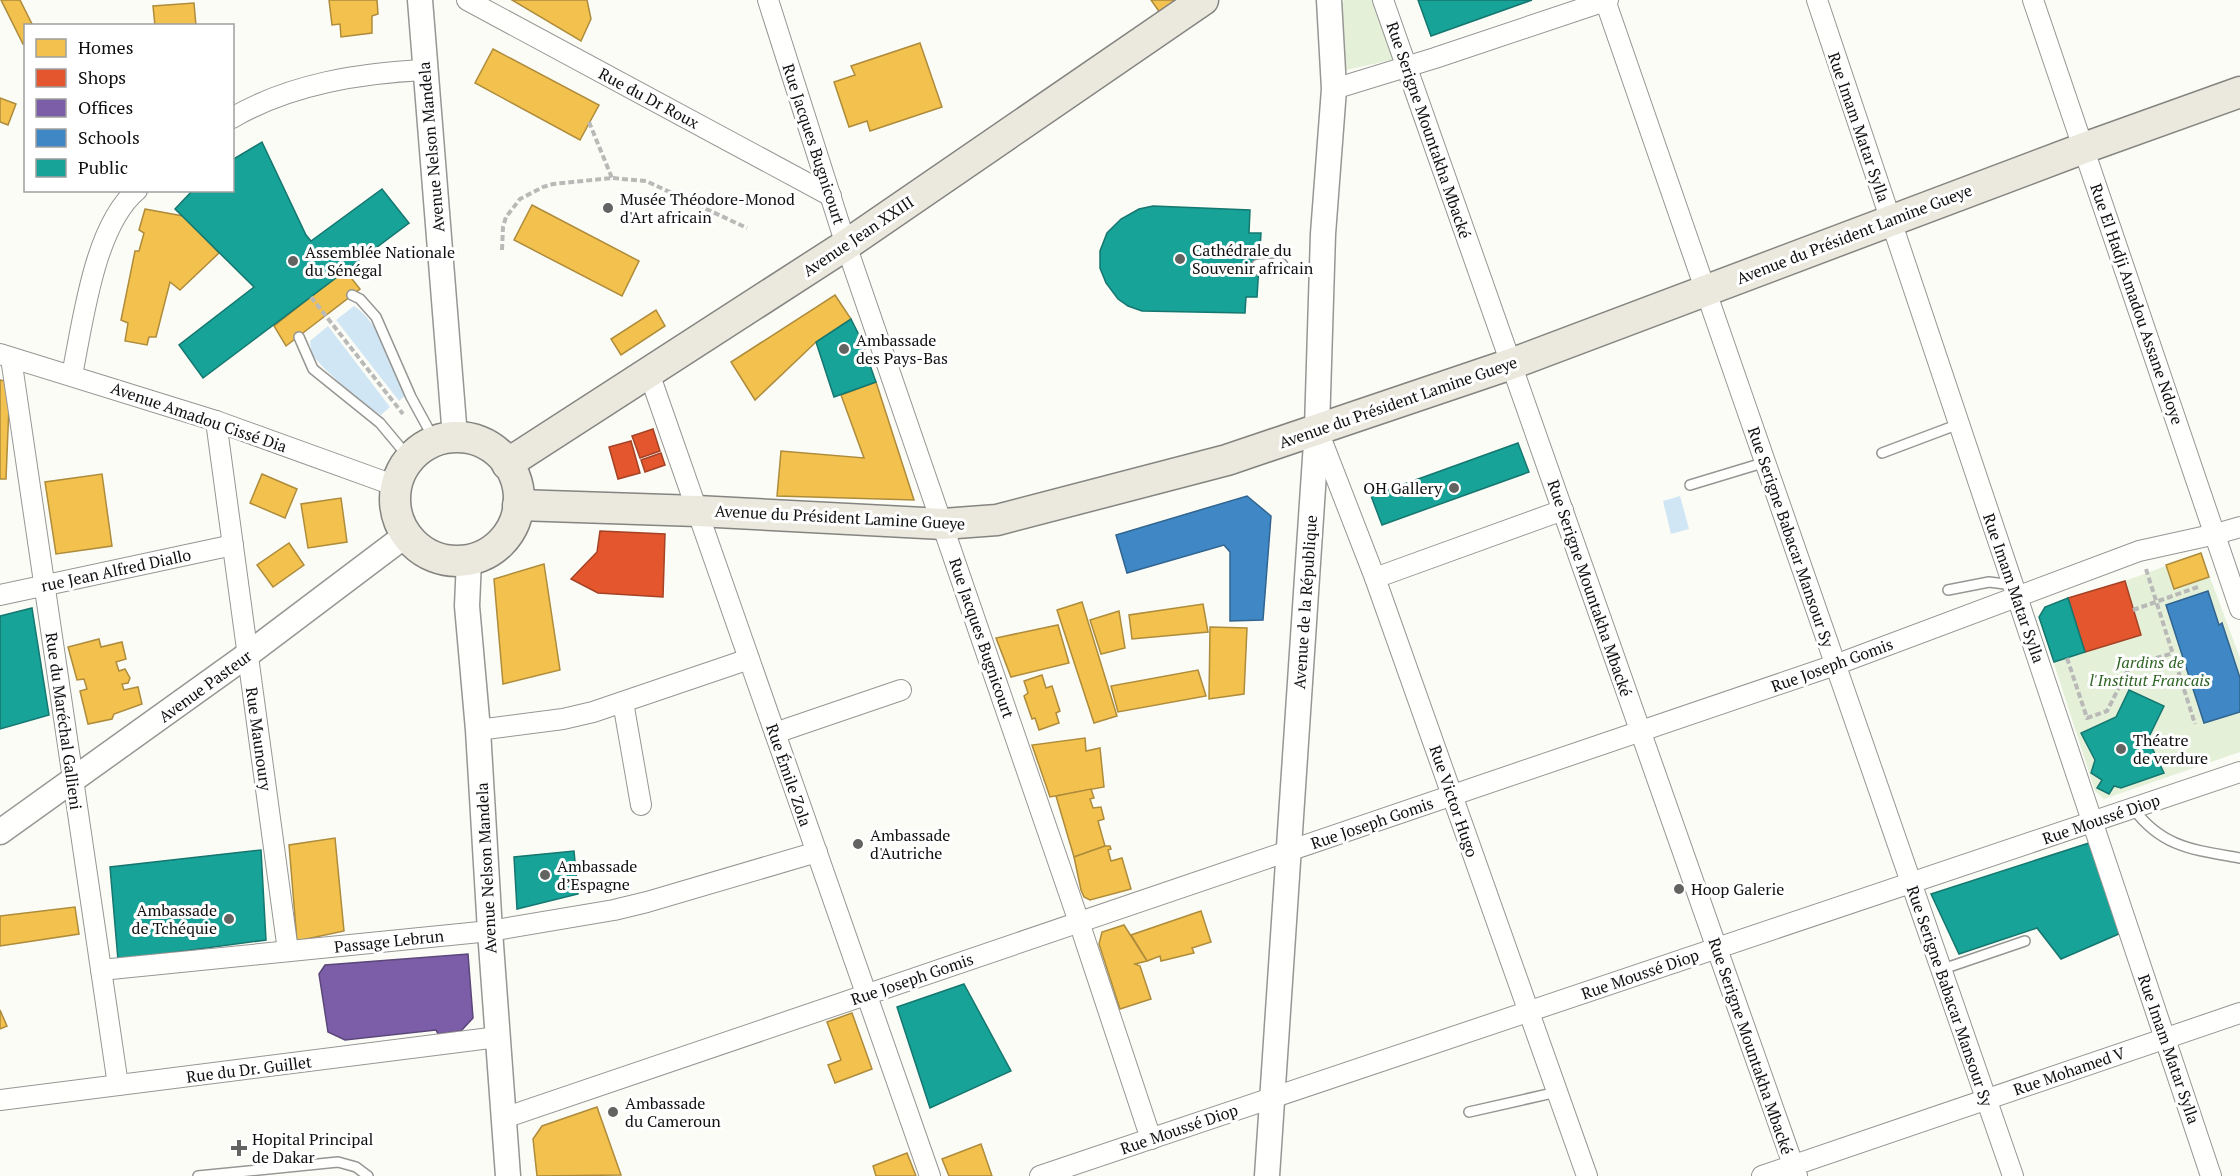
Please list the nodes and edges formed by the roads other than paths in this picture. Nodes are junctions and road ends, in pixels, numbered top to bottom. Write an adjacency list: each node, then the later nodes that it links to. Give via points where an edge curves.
1 (420, 0): 13 (street, Avenue Nelson Mandela)
2 (467, 0): 19 (street, Rue du Dr Roux)
3 (768, 0): 19 (street, Rue Jacques Bugnicourt)
4 (1203, 0): 21 (main road, Avenue Jean XXIII)
5 (1329, 0): 11 (street, Avenue de la République)
6 (1335, 0): 11 (street, Avenue de la République)
7 (1383, 0): 12 (street, Rue Serigne Mountakha Mbacké)
8 (1606, 0): 12 (street); 24 (street, Rue Serigne Babacar Mansour Sy)
9 (1817, 0): 20 (street, Rue Imam Matar Sylla)
10 (2033, 0): 17 (street, Rue El Hadji Amadou Assane Ndoye)
11 (1331, 28): 14 (street, Avenue de la République)
12 (1407, 67): 14 (street); 28 (street, Rue Serigne Mountakha Mbacké)
13 (425, 70): 16 (street, via 375,74 309,87 274,97); 34 (street, Avenue Nelson Mandela)
14 (1334, 89): 33 (street, Avenue de la République, via 1322,245)
15 (2240, 92): 17 (main road, Avenue du Président Lamine Gueye)
16 (234, 117)
17 (2084, 148): 20 (main road, Avenue du Président Lamine Gueye); 45 (street, Rue El Hadji Amadou Assane Ndoye)
18 (135, 192): 30 (street, via 108,232 97,260)
19 (831, 196): 21 (street, Rue Jacques Bugnicourt)
20 (1891, 220): 24 (main road, Avenue du Président Lamine Gueye); 32 (street, Rue Imam Matar Sylla)
21 (846, 245): 29 (main road, Avenue Jean XXIII); 43 (street, Rue Jacques Bugnicourt)
22 (1280, 266): 23 (street)
23 (1259, 267)
24 (1707, 290): 28 (main road, Avenue du Président Lamine Gueye); 36 (street, Rue Serigne Babacar Mansour Sy)
25 (351, 296): 34 (lane, via 360,299 376,317)
26 (298, 337): 34 (lane, via 313,369 380,423)
27 (6, 356): 30 (street, Avenue Amadou Cissé Dia); 50 (street, Rue du Maréchal Gallieni)
28 (1511, 364): 33 (main road, Avenue du Président Lamine Gueye); 41 (street, Rue Serigne Mountakha Mbacké)
29 (649, 374): 37 (main road, Avenue Jean XXIII); 42 (street, Rue Émile Zola)
30 (72, 375): 31 (street, Avenue Amadou Cissé Dia)
31 (216, 420): 39 (street, Avenue Amadou Cissé Dia); 47 (street, Rue Maunoury)
32 (1959, 424): 35 (lane); 52 (street, Rue Imam Matar Sylla)
33 (1317, 428): 43 (main road, Avenue du Président Lamine Gueye, via 1227,460 997,520); 49 (street, Rue Victor Hugo); 71 (street, Avenue de la République)
34 (432, 446): 37 (main road, via 467,438 488,446); 39 (main road, via 400,475)
35 (1882, 453)
36 (1766, 462): 38 (lane); 57 (street, Rue Serigne Babacar Mansour Sy)
37 (507, 464): 40 (main road, via 517,483)
38 (1689, 485)
39 (396, 486): 46 (main road, via 396,512)
40 (518, 505): 42 (main road, Avenue du Président Lamine Gueye); 48 (main road, via 508,535 491,551)
41 (1563, 510): 49 (street); 61 (street, Rue Serigne Mountakha Mbacké)
42 (697, 511): 43 (main road, Avenue du Président Lamine Gueye); 56 (street, Rue Émile Zola)
43 (943, 524): 74 (street, Rue Jacques Bugnicourt)
44 (2240, 526): 45 (street, Rue Joseph Gomis)
45 (2216, 534): 52 (street, Rue Joseph Gomis, via 2139,551); 54 (street, Rue El Hadji Amadou Assane Ndoye)
46 (406, 535): 48 (main road, via 434,557); 55 (street, Avenue Pasteur)
47 (233, 545): 50 (street, rue Jean Alfred Diallo); 55 (street, Rue Maunoury)
48 (469, 561): 60 (street, Avenue Nelson Mandela, via 467,606)
49 (1375, 578): 65 (street, Rue Victor Hugo)
50 (44, 585): 53 (street, rue Jean Alfred Diallo); 64 (street, Rue du Maréchal Gallieni)
51 (1948, 590): 52 (lane, via 1989,582)
52 (2015, 591): 57 (street, Rue Joseph Gomis); 68 (street, Rue Imam Matar Sylla)
53 (0, 595)
54 (2240, 609)
55 (247, 656): 64 (street, Avenue Pasteur); 78 (street, Rue Maunoury)
56 (748, 659): 59 (street); 62 (street, Rue Émile Zola)
57 (1835, 665): 61 (street, Rue Joseph Gomis); 73 (street, Rue Serigne Babacar Mansour Sy)
58 (901, 690): 62 (street)
59 (623, 702): 60 (street, via 562,719); 66 (street)
60 (478, 730): 75 (street, Avenue Nelson Mandela)
61 (1641, 731): 65 (street, Rue Joseph Gomis); 77 (street, Rue Serigne Mountakha Mbacké)
62 (775, 733): 70 (street, Rue Émile Zola)
63 (2240, 772): 67 (street, Rue Moussé Diop)
64 (73, 781): 69 (street, Avenue Pasteur); 79 (street, Rue du Maréchal Gallieni)
65 (1452, 795): 71 (street, Rue Joseph Gomis); 82 (street, Rue Victor Hugo)
66 (641, 805)
67 (2133, 808): 68 (street, Rue Moussé Diop); 72 (lane, via 2145,825 2175,844)
68 (2092, 822): 73 (street, Rue Moussé Diop); 85 (street, Rue Imam Matar Sylla)
69 (0, 832)
70 (817, 852): 75 (street, Passage Lebrun, via 625,907); 81 (street, Rue Émile Zola)
71 (1288, 853): 74 (street, Rue Joseph Gomis); 88 (street, Avenue de la République)
72 (2240, 858)
73 (1910, 884): 77 (street, Rue Moussé Diop); 80 (street, Rue Serigne Babacar Mansour Sy)
74 (1079, 922): 81 (street, Rue Joseph Gomis); 93 (street, Rue Jacques Bugnicourt)
75 (490, 931): 78 (street, Passage Lebrun); 84 (street, Avenue Nelson Mandela)
76 (2025, 941): 80 (lane)
77 (1717, 948): 82 (street, Rue Moussé Diop); 94 (street, Rue Serigne Mountakha Mbacké)
78 (288, 951): 79 (street, Passage Lebrun)
79 (101, 970): 86 (street, Rue du Maréchal Gallieni)
80 (1940, 970): 89 (street, Rue Serigne Babacar Mansour Sy)
81 (866, 995): 92 (street, Rue Joseph Gomis); 98 (street, Rue Émile Zola)
82 (1528, 1012): 87 (street, Rue Victor Hugo); 88 (street, Rue Moussé Diop)
83 (2240, 1012): 85 (street, Rue Mohamed V)
84 (498, 1037): 86 (street, Rue du Dr. Guillet); 92 (street, Avenue Nelson Mandela)
85 (2165, 1038): 89 (street, Rue Mohamed V); 104 (street, Rue Imam Matar Sylla)
86 (118, 1085): 90 (street, Rue du Dr. Guillet)
87 (1557, 1092): 91 (lane); 101 (street, Rue Victor Hugo)
88 (1271, 1098): 93 (street, Rue Moussé Diop); 100 (street, Avenue de la République)
89 (1986, 1099): 94 (street, Rue Mohamed V); 103 (street, Rue Serigne Babacar Mansour Sy)
90 (0, 1100)
91 (1469, 1112)
92 (504, 1118): 97 (street, Avenue Nelson Mandela)
93 (1151, 1139): 99 (street, Rue Moussé Diop)
94 (1795, 1171): 102 (street, Rue Mohamed V)
95 (198, 1176): 96 (lane, via 339,1162)
96 (368, 1176)
97 (508, 1176)
98 (930, 1176)
99 (1040, 1176)
100 (1267, 1176)
101 (1587, 1176)
102 (1762, 1176)
103 (2013, 1176)
104 (2211, 1176)

